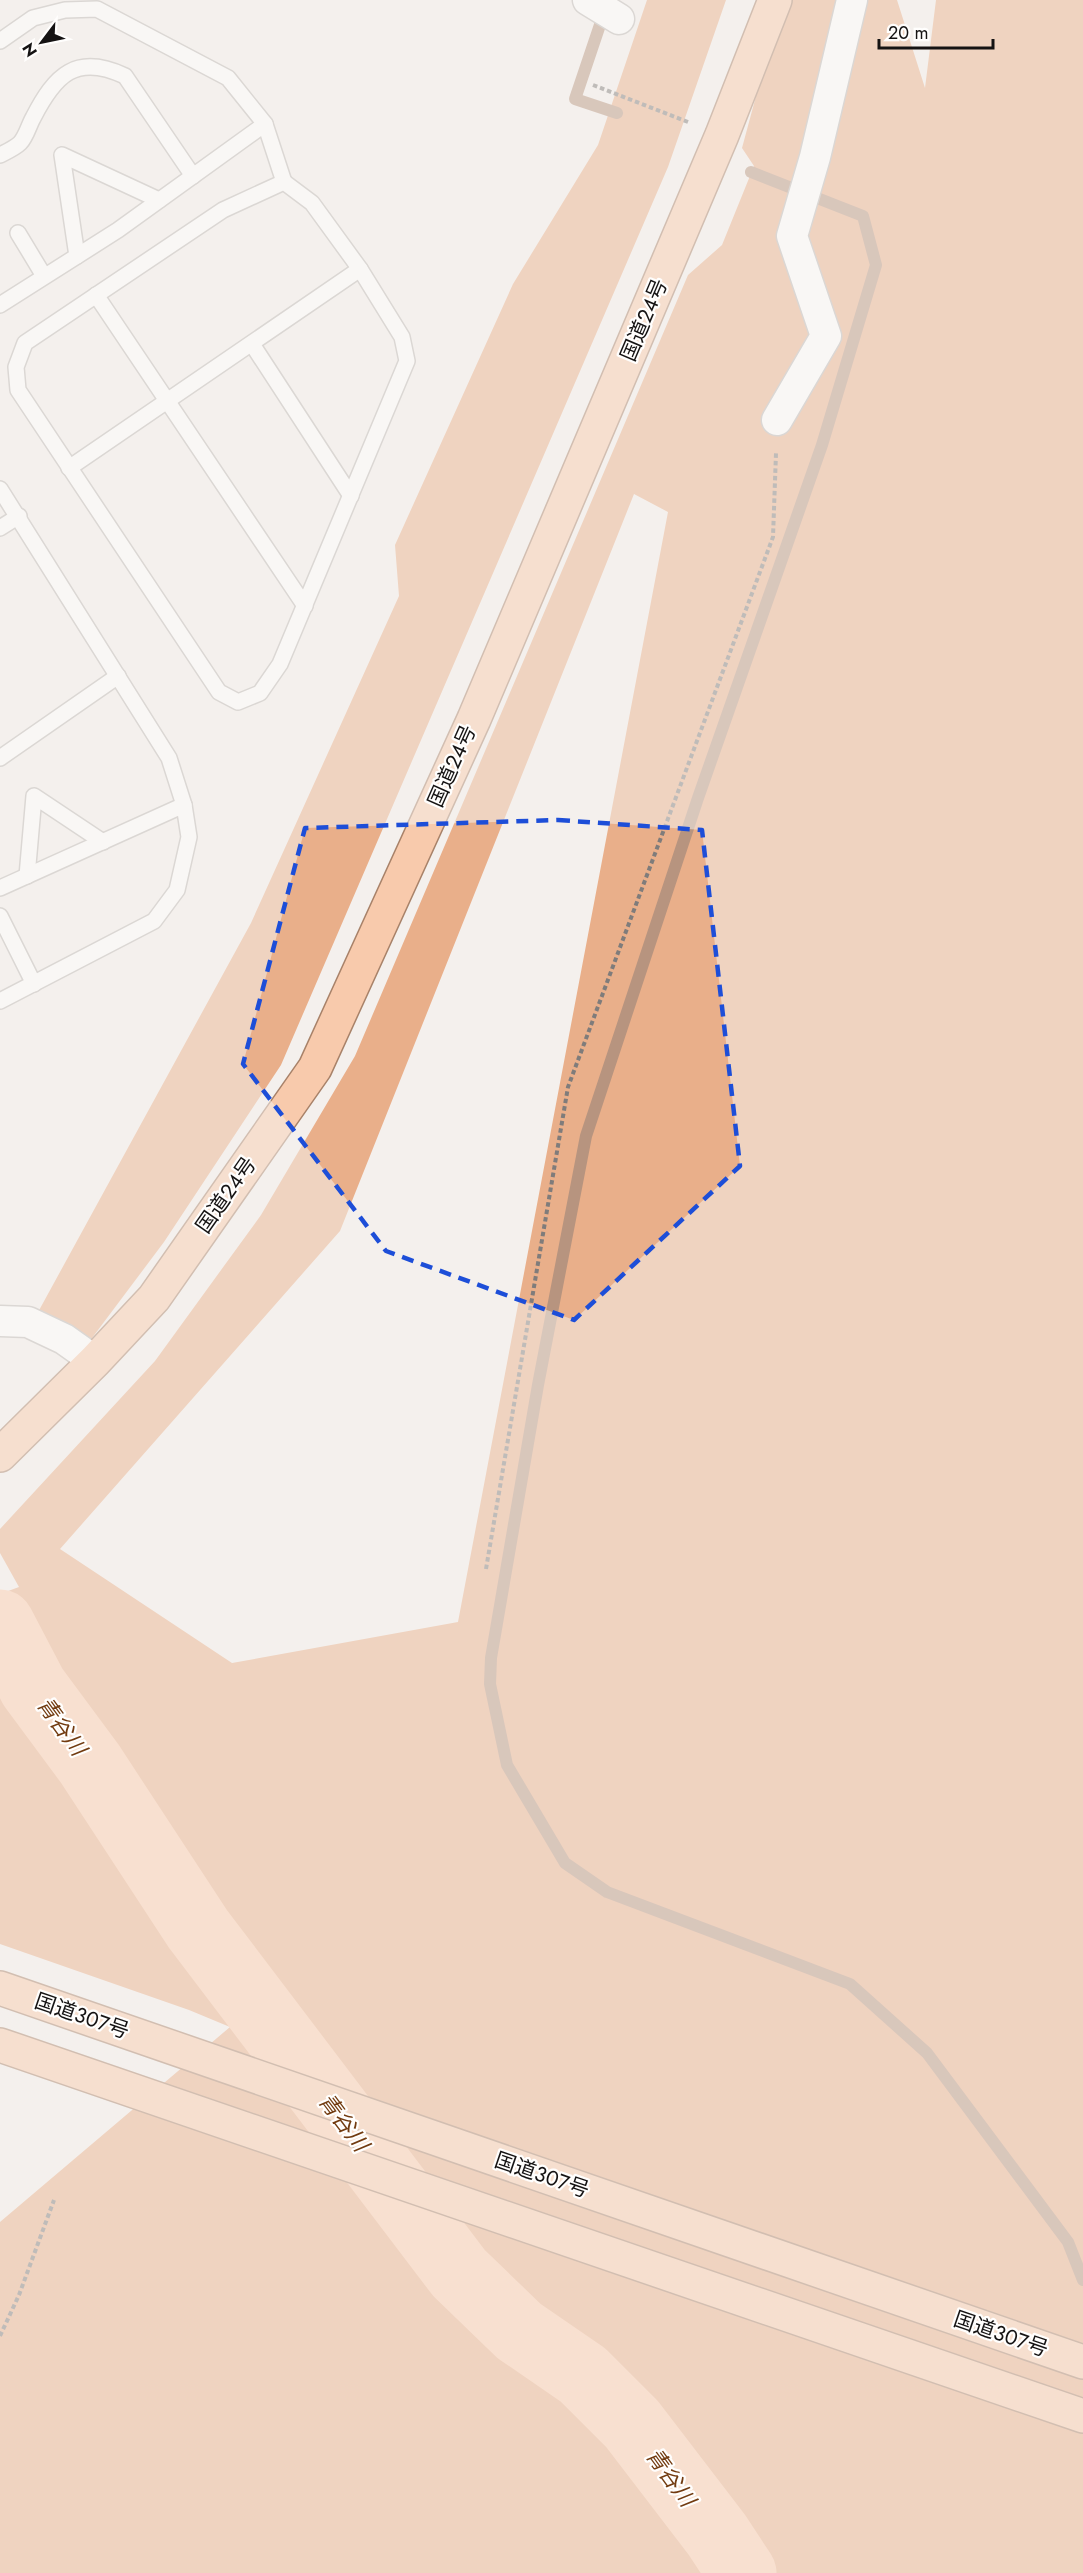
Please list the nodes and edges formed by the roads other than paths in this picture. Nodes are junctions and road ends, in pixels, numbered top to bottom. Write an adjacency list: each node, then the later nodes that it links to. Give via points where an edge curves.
1 (588, 0): 4 (street)
2 (775, 0): 36 (highway, 国道24号, via 722,135 474,719 315,1068 154,1298)
3 (852, 0): 19 (street, via 815,158 792,236 826,336)
4 (619, 19)
5 (0, 41): 6 (lane, via 33,18 65,9 97,9 228,78)
6 (265, 124): 8 (lane); 9 (lane)
7 (0, 155): 8 (lane, via 22,142 57,80 72,68 108,68 125,76)
8 (193, 176): 10 (lane)
9 (284, 182): 13 (lane, via 312,203); 15 (lane, via 223,210)
10 (159, 200): 12 (lane); 12 (lane, via 62,155)
11 (18, 233): 14 (lane)
12 (77, 256): 14 (lane)
13 (360, 269): 17 (lane); 22 (lane, via 402,337 407,361)
14 (44, 276): 16 (lane)
15 (96, 295): 18 (lane); 20 (lane, via 25,343 16,367 18,390)
16 (0, 305)
17 (252, 344): 18 (lane); 22 (lane)
18 (166, 400): 20 (lane); 25 (lane)
19 (777, 420)
20 (69, 468): 25 (lane, via 219,693 238,702 260,693 280,664)
21 (0, 489): 23 (lane)
22 (351, 496): 25 (lane)
23 (18, 516): 24 (lane); 26 (lane)
24 (0, 528)
25 (305, 606)
26 (118, 676): 27 (lane); 28 (lane, via 169,758)
27 (0, 758)
28 (184, 805): 29 (lane); 33 (lane, via 189,837 177,890 154,921)
29 (103, 842): 30 (lane); 30 (lane, via 34,796)
30 (27, 876): 31 (lane)
31 (0, 888)
32 (0, 916): 33 (lane)
33 (34, 984): 34 (lane)
34 (0, 1001)
35 (0, 1321): 36 (street, via 28,1322 64,1338)
36 (95, 1361): 37 (highway, 国道24号)
37 (0, 1455)
38 (0, 1988): 40 (highway, 国道307号)
39 (0, 2045): 41 (highway)
40 (1083, 2362)
41 (1083, 2416)

